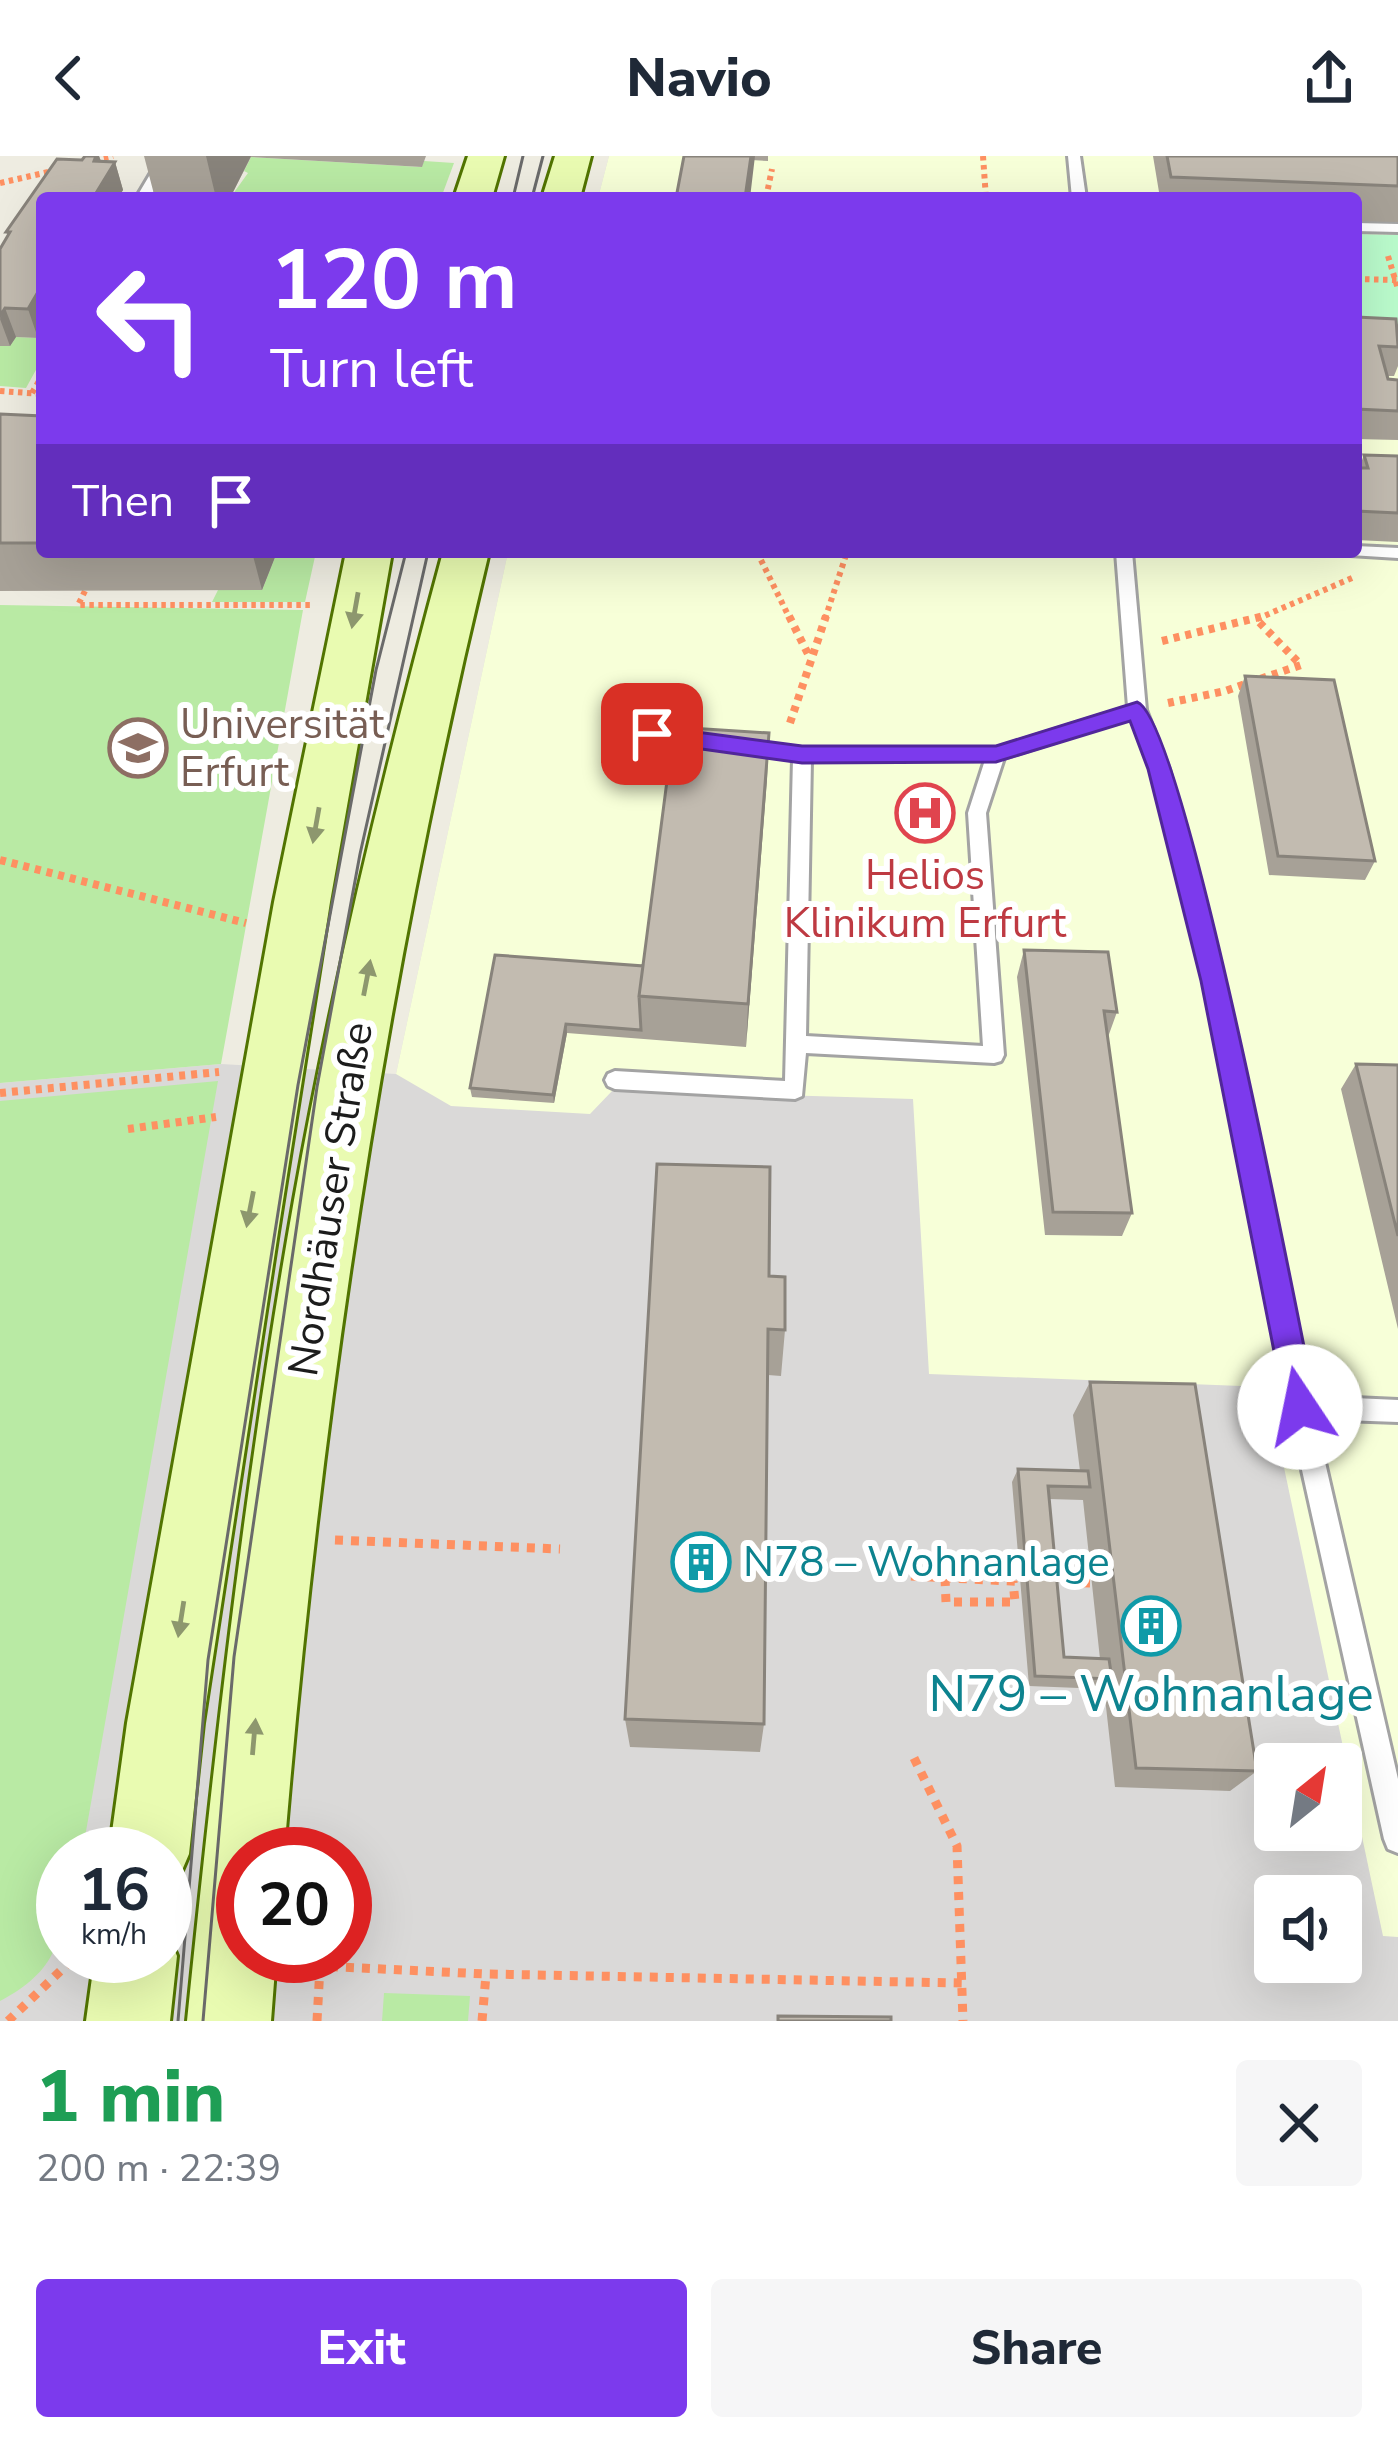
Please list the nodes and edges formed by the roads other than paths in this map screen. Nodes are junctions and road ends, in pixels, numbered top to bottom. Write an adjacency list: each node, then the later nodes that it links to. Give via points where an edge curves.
1 (167, 156): 5 (lane)
2 (486, 156): 6 (main road)
3 (573, 156): 7 (main road)
4 (1074, 156): 8 (lane)
5 (146, 192)
6 (475, 192)
7 (563, 192)
8 (1078, 192)
9 (1362, 226): 10 (lane)
10 (1398, 228)
11 (1362, 551): 12 (lane)
12 (1398, 553)
13 (368, 558): 24 (main road, Nordhäuser Straße, one-way to 24, via 245,1232)
14 (465, 558): 25 (main road, Nordhäuser Straße, one-way to 14, via 261,1654 338,1134 391,854)
15 (1125, 558): 16 (lane)
16 (1137, 710): 19 (lane); 22 (lane, via 1214,981)
17 (652, 734): 18 (lane)
18 (791, 753): 19 (lane); 20 (lane)
19 (996, 754): 20 (lane, via 977,813 994,1054)
20 (794, 1044): 21 (lane, via 795,1090)
21 (614, 1080)
22 (1300, 1407): 23 (lane); 26 (lane)
23 (1398, 1411)
24 (152, 1827)
25 (246, 1827)
26 (1398, 1839)
27 (133, 1983): 28 (main road)
28 (128, 2021)

